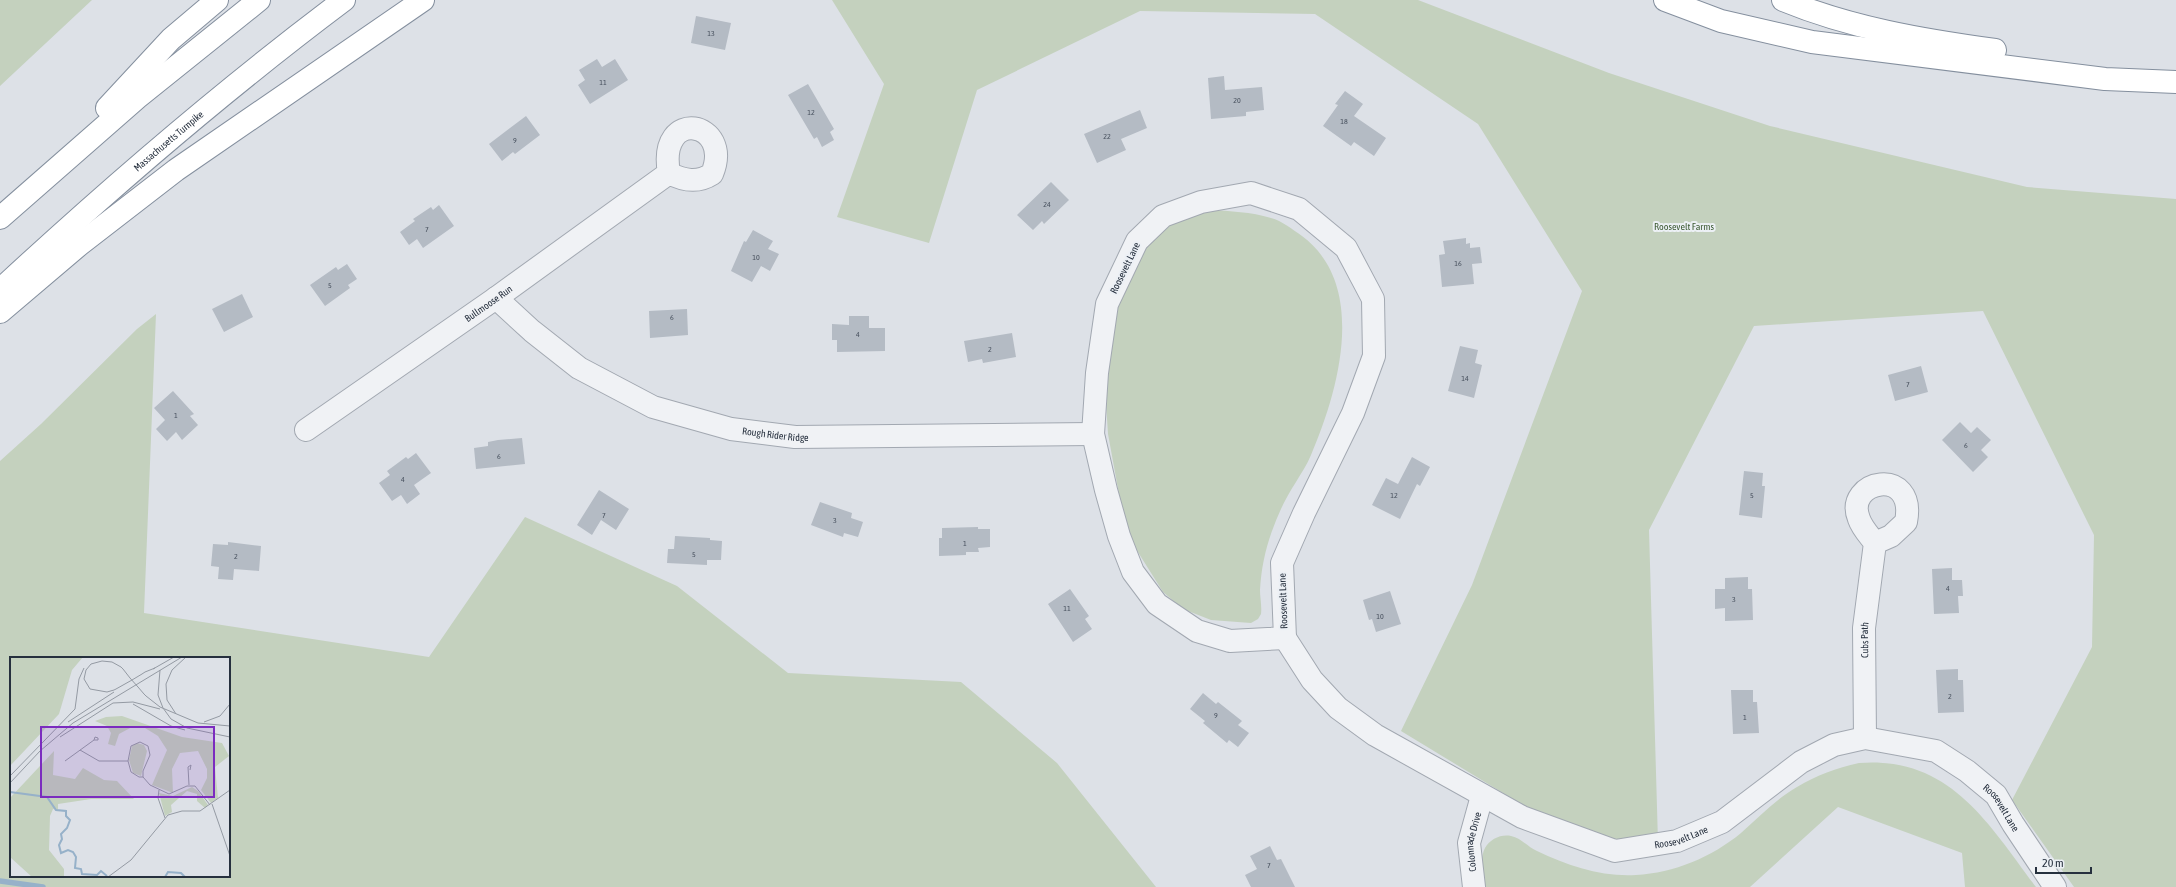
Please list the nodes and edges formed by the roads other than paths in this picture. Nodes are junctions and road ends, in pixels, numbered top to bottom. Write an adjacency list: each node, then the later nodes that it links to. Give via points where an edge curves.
1 (217, 0): 10 (highway, via 171,39)
2 (258, 0): 10 (highway, via 137,98)
3 (344, 0): 12 (highway, Massachusetts Turnpike, via 180,130)
4 (423, 0): 14 (highway, via 176,170 79,245)
5 (1665, 0): 8 (highway, via 1734,24 1817,43 2105,79)
6 (1782, 0): 7 (highway, via 1822,16 1887,33 2112,66)
7 (2176, 78)
8 (2176, 82)
9 (669, 172): 13 (street, Bullmoose Run)
10 (35, 187): 11 (highway)
11 (0, 218)
12 (0, 290)
13 (496, 298): 15 (street, Bullmoose Run); 16 (street, Rough Rider Ridge, via 532,331 579,368 653,406 731,429 795,437)
14 (0, 312)
15 (306, 430)
16 (1093, 434): 18 (street, Roosevelt Lane, via 1119,536 1133,572 1157,604 1197,631 1230,641); 18 (street, Roosevelt Lane, via 1097,373 1107,304 1137,241 1163,216 1201,202 1251,193 1298,209 1346,248 1373,299 1374,356 1353,413 1282,563)
17 (1874, 543): 19 (street, Cubs Path, via 1864,628)
18 (1285, 638): 20 (street, Roosevelt Lane, via 1312,680 1338,708 1375,735)
19 (1865, 738): 20 (street, Roosevelt Lane, via 1834,745 1801,762 1722,822 1677,841 1615,851 1522,817); 22 (street, Roosevelt Lane, via 1936,750 1967,771 1996,795)
20 (1482, 796): 21 (street, Colonnade Drive, via 1468,843)
21 (1474, 887)
22 (2055, 887)

